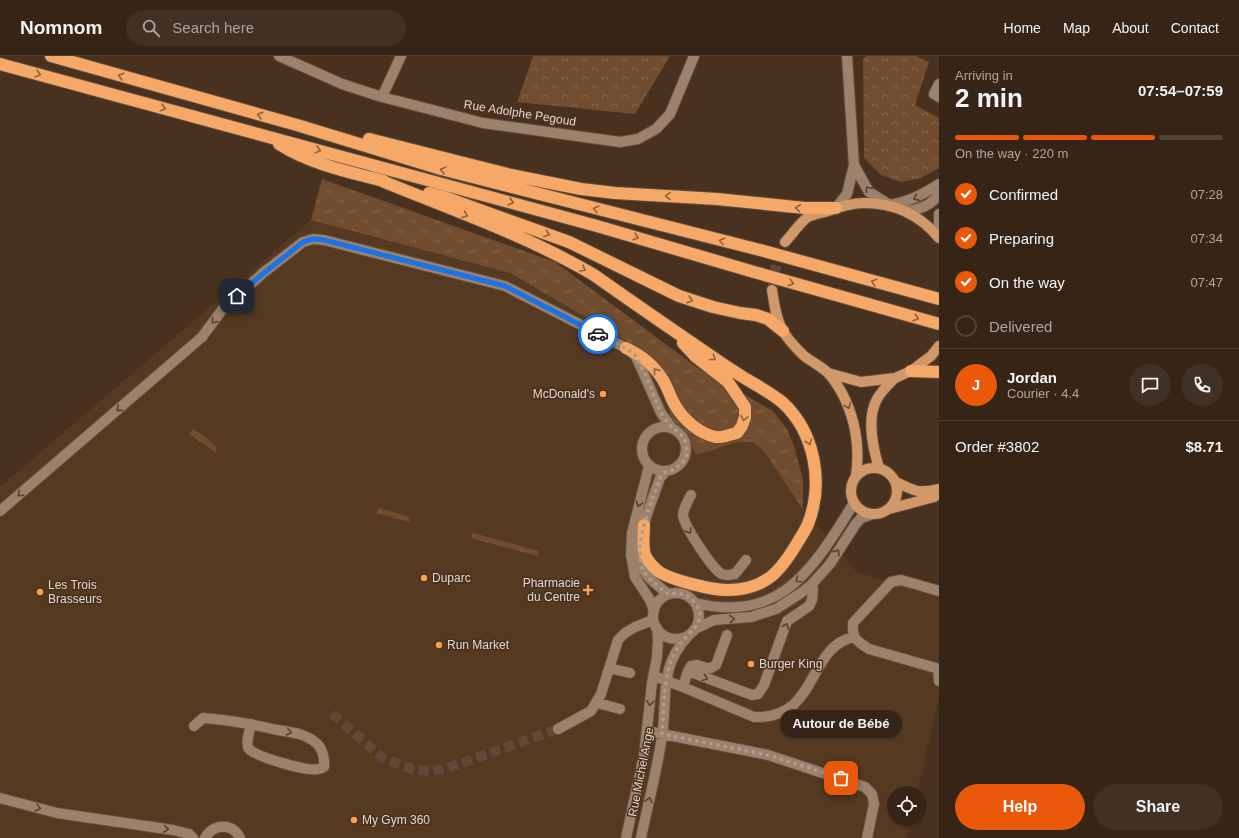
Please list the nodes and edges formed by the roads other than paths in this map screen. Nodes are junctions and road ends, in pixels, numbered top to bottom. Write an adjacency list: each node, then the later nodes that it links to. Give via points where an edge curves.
1 (51, 56): 10 (highway, one-way to 1)
2 (279, 56): 8 (street, Rue Adolphe Pegoud, via 342,84)
3 (401, 56): 8 (street)
4 (694, 56): 8 (street, Rue Adolphe Pegoud, via 670,114 656,129 638,139 620,142 483,123)
5 (847, 56): 12 (street)
6 (0, 64): 11 (highway, one-way to 11)
7 (939, 84): 9 (street, via 934,94)
8 (382, 97)
9 (939, 97)
10 (297, 125): 17 (highway, one-way to 10, via 805,208 581,189 511,175 355,136); 24 (highway, one-way to 10, bridge, via 760,250 441,169)
11 (267, 136): 13 (highway, via 288,150 313,161); 25 (highway, one-way to 25, bridge)
12 (854, 165): 16 (street, one-way to 12, via 869,192); 17 (street, via 847,194)
13 (377, 179): 26 (highway, one-way to 26, via 555,253 594,275); 27 (highway, one-way to 27, via 444,197 552,236 679,296 713,307 768,319)
14 (939, 184): 16 (street, one-way to 16, via 907,202)
15 (939, 195): 18 (street, via 930,204)
16 (890, 205): 17 (main road, via 863,203); 18 (main road)
17 (836, 208): 22 (main road, via 807,217)
18 (907, 212): 21 (main road, via 920,219)
19 (939, 214): 20 (street)
20 (939, 227)
21 (939, 238)
22 (785, 242)
23 (772, 290): 27 (main road)
24 (939, 300)
25 (939, 324)
26 (668, 327): 29 (highway, one-way to 29, via 695,356 728,382 745,407 745,417 737,433 716,437 689,422 675,406 663,380 647,360); 47 (highway, one-way to 47, via 730,370 765,390 790,410 807,436 816,474 816,491 808,525 794,548 769,579 746,589 721,590 678,580 658,572 650,564 645,553)
27 (783, 331): 32 (main road, via 803,355)
28 (939, 346): 30 (main road)
29 (626, 348): 34 (street, via 635,355 661,413); 45 (street, one-way to 45, via 505,286 313,239 303,242 264,273 222,310 202,337)
30 (912, 371): 31 (highway); 33 (main road)
31 (939, 372)
32 (828, 373): 33 (main road, via 861,382); 38 (main road, one-way to 38, via 848,404 854,424 858,443)
33 (895, 378): 36 (main road, via 876,400 871,416)
34 (672, 428): 35 (street, via 655,428 648,433 643,442 642,453); 37 (street, via 681,434 686,443 687,454 682,464)
35 (649, 466): 37 (street); 53 (street, one-way to 53, via 632,533 631,555 635,577 650,600)
36 (879, 468): 38 (main road, via 871,468); 39 (main road, via 886,471)
37 (665, 472): 47 (street, via 660,478)
38 (856, 476): 43 (main road, via 850,494)
39 (896, 482): 40 (main road, via 917,492); 44 (main road, via 897,497)
40 (939, 489)
41 (939, 493): 44 (main road, via 934,497)
42 (690, 495): 48 (street, one-way to 48, via 683,513 684,522 716,569 721,574 735,574)
43 (854, 503): 46 (main road, via 861,511); 52 (street, one-way to 52, via 822,554 802,578 780,594 745,606)
44 (889, 510): 46 (main road)
45 (0, 511)
46 (870, 515): 49 (street, one-way to 46, via 830,564 855,525 861,518)
47 (644, 525): 51 (street, via 640,547 643,569 649,578)
48 (746, 560)
49 (812, 584): 54 (street, one-way to 49, via 714,620 751,618 776,609); 59 (street, one-way to 49, via 752,695 758,694 764,685 787,621 809,606 812,600)
50 (939, 591): 56 (street, via 901,580 891,582 853,623)
51 (668, 594): 52 (street, via 683,594); 53 (street, via 657,604)
52 (695, 603): 54 (street, via 699,616 698,623)
53 (655, 619): 54 (street, via 667,637 681,638); 57 (street, via 630,630 618,640); 61 (street, Rue Michel Ange, via 658,645)
54 (691, 632): 62 (street, Rue Michel Ange, via 679,646 670,663)
55 (727, 635): 59 (street, via 716,665 711,668 691,666)
56 (854, 637): 58 (street, via 868,648); 64 (street, via 845,638 830,651 800,698 790,708 777,715 754,717)
57 (609, 668): 60 (street); 65 (street)
58 (939, 669): 63 (street)
59 (688, 671): 64 (street)
60 (630, 673)
61 (654, 676): 62 (street); 70 (street, Rue Michel Ange, one-way to 70)
62 (666, 680): 64 (street); 71 (street, Rue Michel Ange)
63 (939, 681)
64 (683, 687)
65 (596, 703): 66 (street); 69 (street, via 591,711)
66 (620, 709)
67 (251, 724): 67 (street, one-way to 67, via 304,735 317,743 325,759 324,767 318,770 284,764 260,755 247,745); 68 (street, via 204,718)
68 (194, 726)
69 (558, 728)
70 (647, 731): 71 (street); 76 (street, Rue Michel Ange)
71 (662, 734): 77 (street, Rue Michel Ange, one-way to 71); 78 (street, via 768,755 865,787 872,794 874,804)
72 (0, 798): 73 (street, one-way to 73, via 57,813 173,830 189,834)
73 (193, 838)
74 (205, 838): 75 (street, via 213,829 223,826 230,828)
75 (240, 838)
76 (626, 838)
77 (641, 838)
78 (867, 838)

